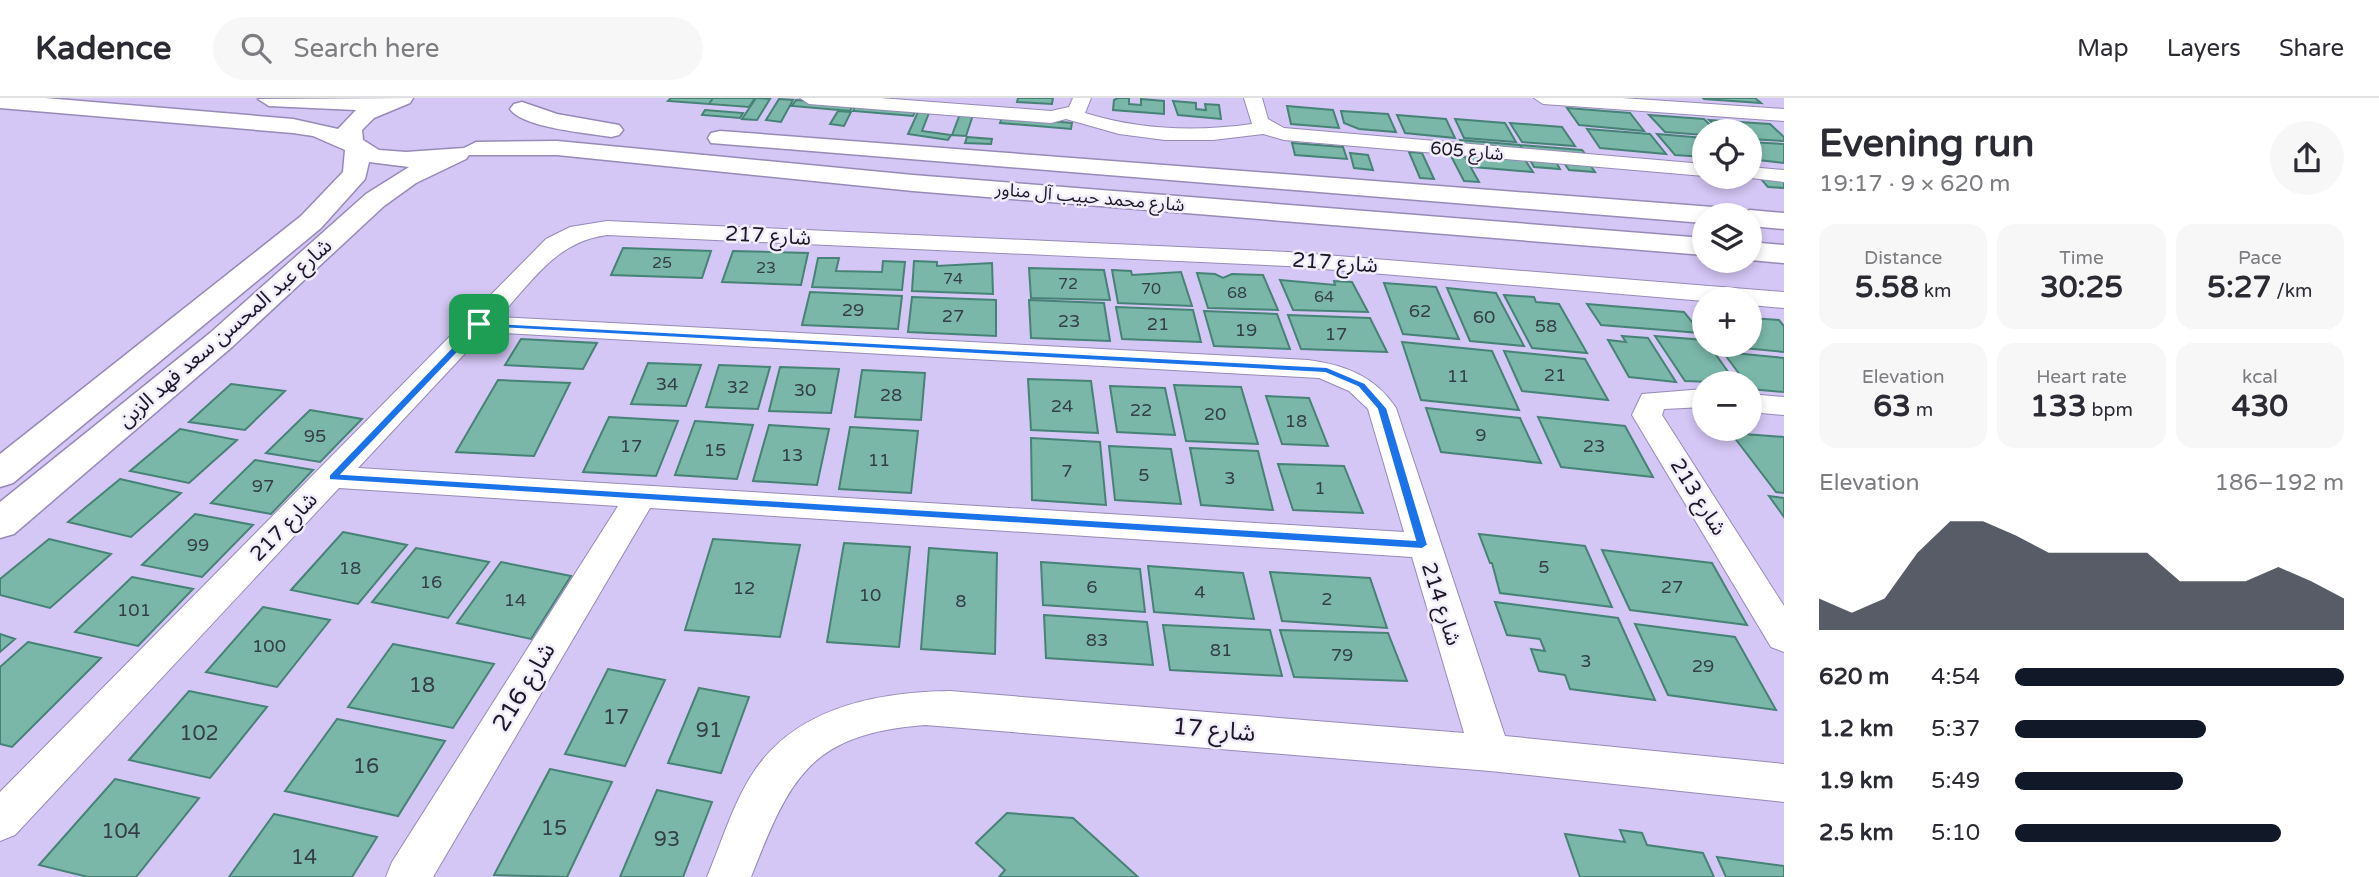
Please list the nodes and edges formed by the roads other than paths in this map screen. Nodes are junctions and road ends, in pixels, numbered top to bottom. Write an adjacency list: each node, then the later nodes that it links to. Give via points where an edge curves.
1 (254, 98): 6 (main road, via 340,104)
2 (809, 98): 9 (street, via 1033,116)
3 (1082, 98): 9 (street, via 1080,108)
4 (1253, 98): 11 (street, via 1255,118)
5 (1544, 98): 10 (street)
6 (394, 101): 14 (main road, شارع عبد المحسن سعد فهد الزبن, via 354,124 349,135)
7 (0, 102): 14 (main road, via 293,126 317,130)
8 (516, 102): 12 (main road, via 586,127); 15 (main road, شارع عبد المحسن سعد فهد الزبن, via 521,120 511,131)
9 (1069, 114): 11 (street, via 1118,130 1163,136)
10 (1784, 116)
11 (1264, 128): 16 (street, شارع 605, via 1319,138)
12 (674, 135)
13 (701, 137): 19 (main road, شارع محمد حبيب آل مناور)
14 (354, 146): 15 (main road, شارع محمد حبيب آل مناور, via 398,159); 30 (main road, شارع عبد المحسن سعد فهد الزبن, via 356,174 312,222)
15 (466, 151): 22 (main road, شارع محمد حبيب آل مناور, via 556,148 927,184); 33 (main road, شارع عبد المحسن سعد فهد الزبن, via 407,178 375,200 221,340)
16 (1692, 169)
17 (1762, 174): 18 (street)
18 (1784, 176)
19 (1692, 213)
20 (1762, 219): 21 (main road)
21 (1784, 221)
22 (1692, 246)
23 (1762, 252): 24 (main road)
24 (1784, 254)
25 (1784, 300): 26 (street, شارع 217, via 1288,259 607,228 578,232 555,244)
26 (479, 324): 31 (street, شارع 217); 34 (street, شارع 214, via 1327,370 1362,385 1382,408)
27 (1692, 398): 35 (street, شارع 213, via 1652,400 1647,415)
28 (1762, 404): 29 (street)
29 (1784, 406)
30 (0, 474)
31 (332, 477): 32 (street); 40 (street, شارع 217)
32 (640, 496): 34 (street); 41 (street, شارع 216)
33 (0, 524)
34 (1422, 545): 38 (street, شارع 214)
35 (1749, 579): 36 (street); 37 (street, شارع 213)
36 (1784, 583)
37 (1784, 637)
38 (1490, 754): 39 (street, شارع 17); 42 (street, شارع 17, via 950,708 893,709 838,725 790,759 771,780 757,807)
39 (1784, 783)
40 (0, 821)
41 (408, 877)
42 (729, 877)

